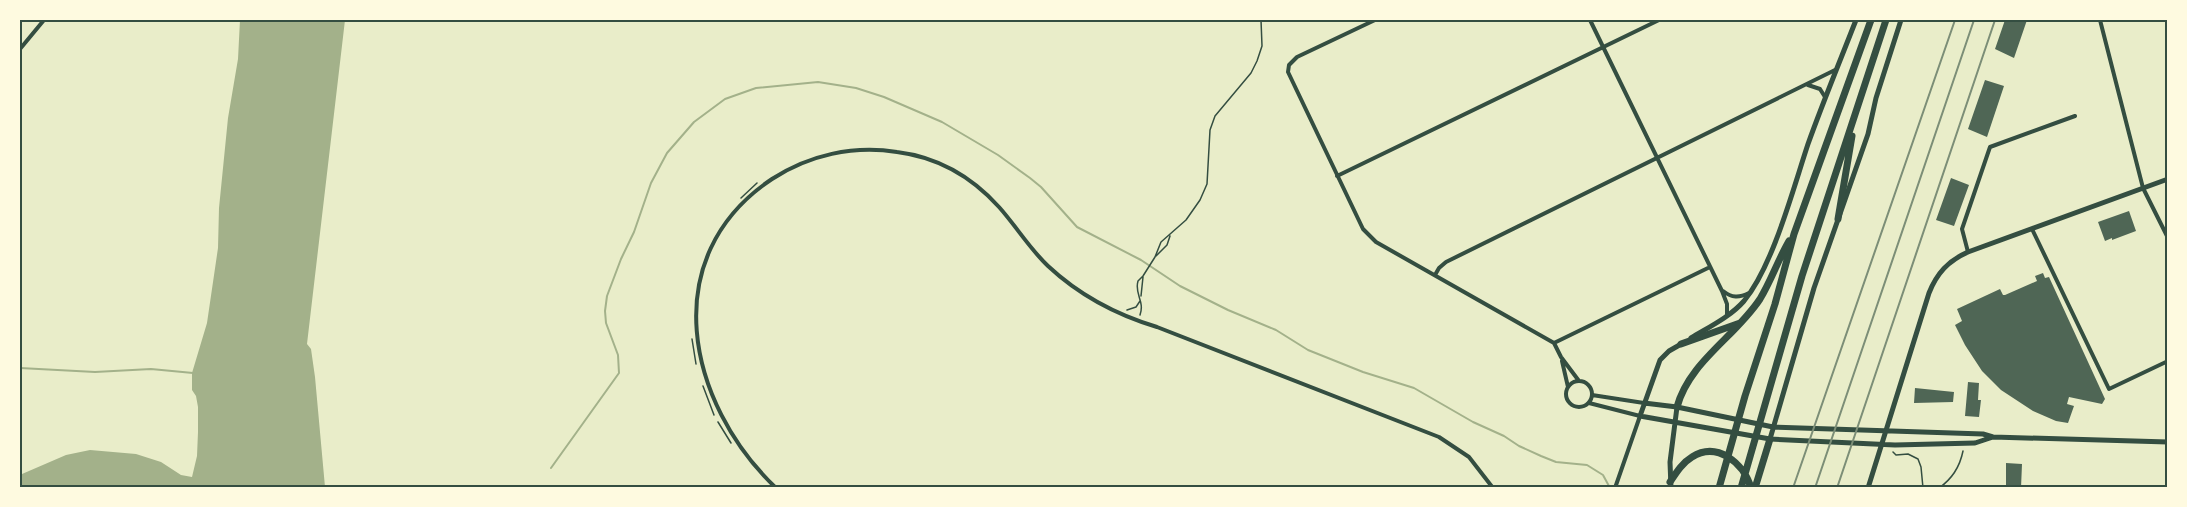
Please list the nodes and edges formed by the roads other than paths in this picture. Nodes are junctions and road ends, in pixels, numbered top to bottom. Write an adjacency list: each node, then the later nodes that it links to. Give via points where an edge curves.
1 (44, 20): 11 (street)
2 (1375, 20): 18 (street, via 1294,59 1288,68)
3 (1590, 20): 10 (street)
4 (1659, 20): 10 (street)
5 (1856, 20): 12 (main road)
6 (1871, 20): 23 (highway)
7 (1886, 20): 16 (highway)
8 (1901, 20): 21 (main road)
9 (2100, 20): 20 (street)
10 (1603, 47): 17 (street); 18 (street)
11 (20, 49)
12 (1836, 69): 13 (street); 14 (main road)
13 (1808, 85): 14 (street, via 1820,89); 17 (street)
14 (1825, 97): 29 (main road, via 1772,249)
15 (2075, 116): 25 (street, via 1990,147 1962,230)
16 (1853, 124): 21 (highway); 55 (highway, via 1802,276)
17 (1658, 158): 26 (street); 27 (street, via 1446,261)
18 (1337, 176): 27 (street, via 1369,236)
19 (2168, 179): 20 (main road)
20 (2143, 188): 22 (main road); 24 (street)
21 (1838, 219): 44 (main road)
22 (2032, 229): 25 (main road); 35 (street, via 2109,389)
23 (1794, 234): 31 (highway); 54 (highway)
24 (2168, 238)
25 (1968, 252): 45 (main road, via 1941,270 1933,284)
26 (1710, 267): 28 (street); 32 (street)
27 (1435, 275): 32 (street)
28 (1722, 291): 29 (street, via 1733,297); 30 (street)
29 (1750, 292): 30 (main road)
30 (1727, 316): 33 (main road)
31 (1743, 322): 33 (highway); 41 (highway, via 1685,383)
32 (1554, 343): 34 (street)
33 (1681, 344): 40 (main road, via 1660,360)
34 (1561, 357): 36 (street); 37 (street)
35 (2168, 361)
36 (1579, 381): 37 (street); 38 (street, via 1590,387)
37 (1568, 387): 39 (street, via 1565,395 1572,406)
38 (1592, 395): 39 (street); 40 (street)
39 (1589, 403): 42 (street)
40 (1644, 403): 41 (main road); 42 (main road)
41 (1677, 407): 43 (main road); 44 (main road)
42 (1640, 416): 43 (main road); 53 (street)
43 (1675, 422): 47 (main road); 50 (main road)
44 (1773, 427): 45 (main road); 47 (main road)
45 (1887, 431): 46 (main road); 49 (main road)
46 (1993, 437): 48 (main road); 49 (main road, via 1975,443)
47 (1770, 439): 49 (main road); 56 (highway)
48 (2168, 442)
49 (1883, 445): 57 (main road)
50 (1670, 485): 56 (highway, via 1680,468 1695,455 1715,452 1727,455 1739,465)
51 (776, 488): 52 (street, via 728,428 707,382 697,342 697,302 705,264 721,230 748,197 774,178 813,159 850,150 890,151 928,159 955,171 999,207 1048,267 1080,291 1119,313 1439,437 1469,458)
52 (1493, 488)
53 (1615, 488)
54 (1719, 488)
55 (1741, 488)
56 (1753, 488)
57 (1868, 488)

